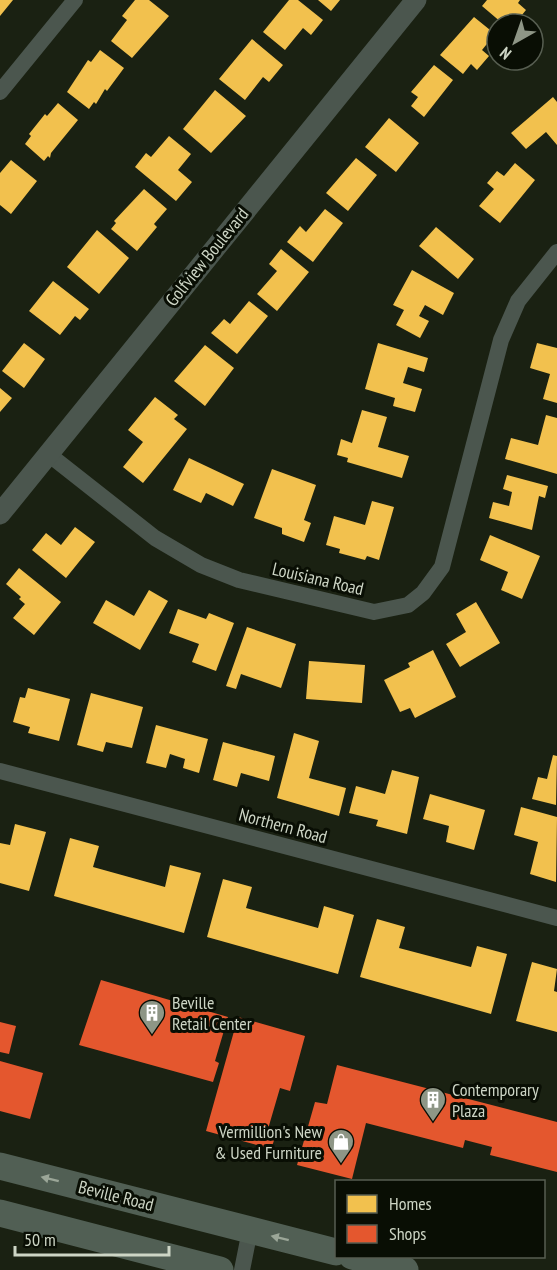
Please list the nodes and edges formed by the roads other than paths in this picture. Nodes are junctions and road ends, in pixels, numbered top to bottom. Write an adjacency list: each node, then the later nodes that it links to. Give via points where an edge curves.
1 (75, 0): 3 (street)
2 (416, 0): 5 (street, Golfview Boulevard)
3 (0, 92)
4 (557, 252): 5 (street, Louisiana Road, via 518,301 501,340 442,567 423,593 408,604 374,612 239,580 201,565 155,537)
5 (47, 453): 6 (street, Golfview Boulevard)
6 (0, 514)
7 (0, 771): 8 (street, Northern Road)
8 (557, 918)
9 (0, 1166): 11 (main road, Beville Road, one-way to 9)
10 (0, 1213): 14 (main road)
11 (250, 1230): 12 (main road, Beville Road, one-way to 11); 15 (street)
12 (335, 1252)
13 (356, 1258): 16 (main road)
14 (220, 1270)
15 (242, 1270)
16 (405, 1270)

